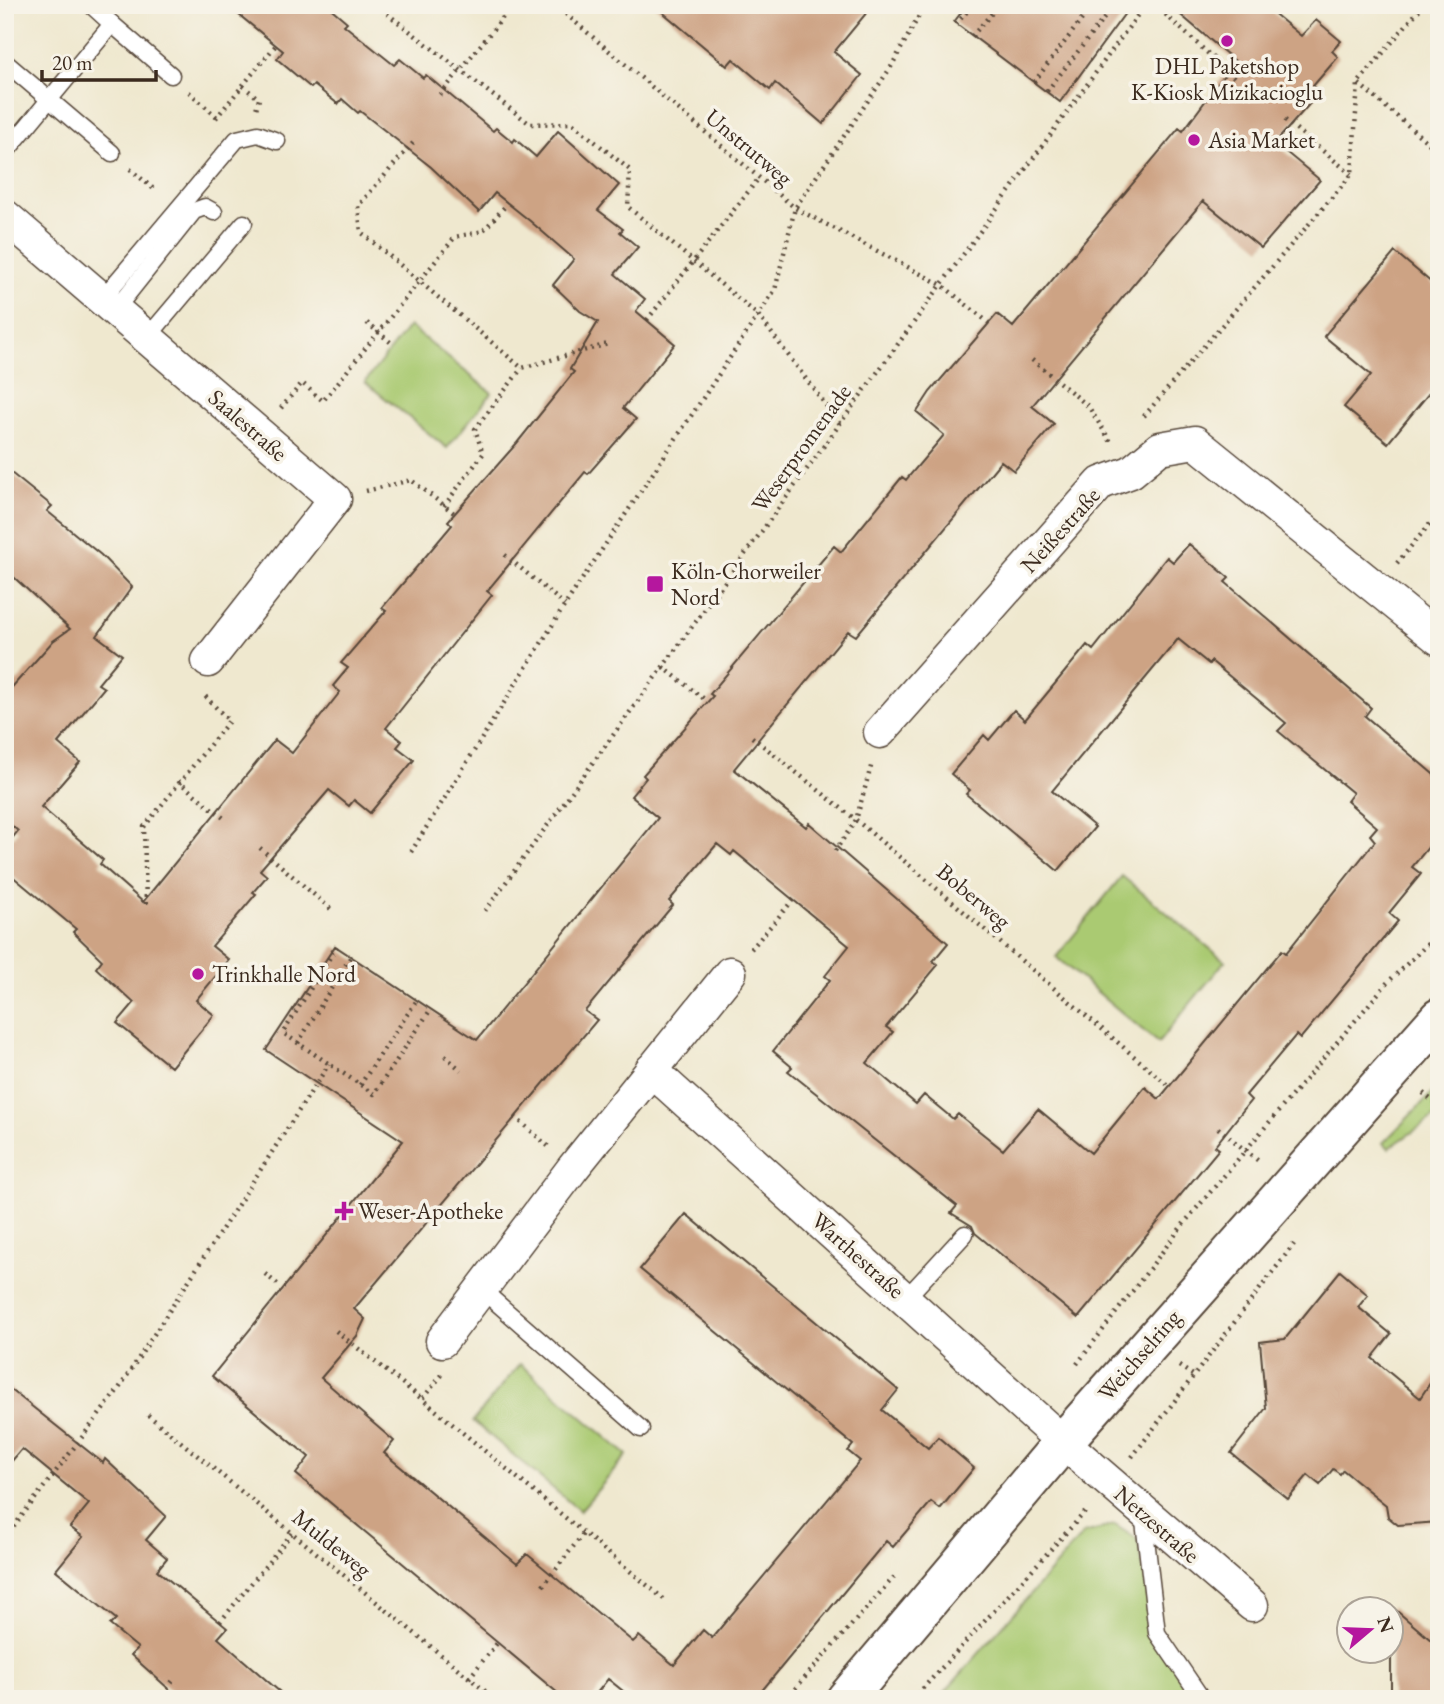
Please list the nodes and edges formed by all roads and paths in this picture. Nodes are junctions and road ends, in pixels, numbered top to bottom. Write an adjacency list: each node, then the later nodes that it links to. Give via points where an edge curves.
1 (91, 5): 13 (lane)
2 (376, 5): 17 (path)
3 (513, 5): 17 (path)
4 (555, 5): 35 (path, Unstrutweg)
5 (925, 5): 37 (path, via 891,67)
6 (973, 5): 14 (path)
7 (999, 5): 15 (path)
8 (1093, 5): 20 (path)
9 (1108, 5): 23 (path, via 1112,8)
10 (1145, 5): 43 (path, Weserpromenade)
11 (1155, 5): 19 (path)
12 (1423, 5): 21 (path)
13 (112, 24): 18 (lane); 26 (lane)
14 (956, 24)
15 (972, 36)
16 (5, 62): 26 (lane)
17 (460, 70): 24 (path); 41 (path, via 530,124 572,124 630,170 628,207)
18 (170, 75): 27 (path)
19 (1236, 79)
20 (1034, 82)
21 (1358, 83): 31 (path); 34 (path)
22 (243, 86): 25 (path)
23 (1047, 91)
24 (440, 95)
25 (259, 99)
26 (49, 100): 32 (lane); 33 (lane)
27 (217, 117)
28 (1285, 120): 34 (path)
29 (277, 141): 44 (lane, via 258,134 237,139)
30 (413, 143): 42 (path, via 358,206 361,232)
31 (1439, 152)
32 (5, 153)
33 (112, 153)
34 (1352, 174): 56 (path)
35 (759, 178): 37 (path, Unstrutweg); 41 (path)
36 (508, 203): 42 (path, via 483,231 455,236)
37 (794, 208): 43 (path, Unstrutweg); 45 (path, via 775,290)
38 (214, 212): 44 (lane, via 205,207 194,211)
39 (5, 216): 44 (street, Saalestraße)
40 (244, 223): 50 (lane)
41 (693, 261): 45 (path); 46 (path)
42 (421, 280): 49 (path); 54 (path)
43 (942, 285): 48 (path, Unstrutweg); 57 (path, Weserpromenade)
44 (108, 305): 50 (street, Saalestraße)
45 (758, 315): 57 (path); 65 (path)
46 (647, 320)
47 (367, 323): 49 (path)
48 (989, 323)
49 (379, 333): 52 (path); 55 (path, via 324,401)
50 (147, 338): 59 (street, Saalestraße)
51 (608, 344): 54 (path)
52 (394, 345)
53 (1032, 360): 58 (path, via 1088,406)
54 (522, 368): 60 (path, via 475,429 483,454)
55 (302, 383)
56 (1142, 419)
57 (840, 424): 68 (path, Weserpromenade)
58 (1131, 472): 64 (street, Neißestraße, via 1160,448 1195,442); 70 (street, Neißestraße, via 1101,483)
59 (335, 499): 60 (path, via 411,480); 67 (street)
60 (444, 506): 61 (path)
61 (454, 513)
62 (1439, 513): 64 (path)
63 (505, 555): 65 (path)
64 (1377, 588): 66 (street, Neißestraße)
65 (565, 605): 77 (path)
66 (1439, 639)
67 (208, 661): 72 (path, via 196,686 229,721)
68 (663, 667): 69 (path); 81 (path, Weserpromenade)
69 (708, 702)
70 (880, 732): 74 (path)
71 (752, 737): 74 (path, Boberweg)
72 (178, 781): 73 (path); 79 (path, via 144,827)
73 (225, 819)
74 (856, 820): 76 (path); 96 (path, Boberweg)
75 (260, 848): 80 (path)
76 (835, 851)
77 (411, 852)
78 (793, 900): 85 (path)
79 (146, 904)
80 (333, 911)
81 (485, 911)
82 (1439, 933): 102 (path, via 1387,983)
83 (337, 946): 89 (path, via 283,1033)
84 (351, 956): 89 (path)
85 (730, 973): 93 (street)
86 (417, 1000): 95 (path)
87 (431, 1009): 95 (path, via 374,1094)
88 (1439, 1018): 104 (street, Weichselring)
89 (298, 1043): 91 (path)
90 (445, 1056): 92 (path)
91 (329, 1064): 95 (path); 121 (path, via 118,1390)
92 (461, 1070)
93 (650, 1070): 103 (street); 110 (street, Warthestraße)
94 (1431, 1084): 97 (path)
95 (360, 1085)
96 (1169, 1086)
97 (1422, 1093): 98 (path); 99 (path)
98 (1413, 1103)
99 (1439, 1106)
100 (514, 1117): 103 (path)
101 (1218, 1128): 102 (path)
102 (1247, 1151): 104 (path); 116 (path, via 1185,1222)
103 (573, 1168): 109 (street)
104 (1288, 1185): 116 (street, Weichselring)
105 (965, 1234): 110 (lane)
106 (1299, 1238): 117 (path)
107 (265, 1274): 108 (path)
108 (281, 1287)
109 (481, 1289): 112 (street); 115 (lane)
110 (906, 1298): 116 (street, Warthestraße)
111 (336, 1331): 113 (path)
112 (442, 1341): 113 (path, via 444,1372)
113 (422, 1399): 120 (path)
114 (148, 1415): 119 (path, Muldeweg)
115 (640, 1429)
116 (1049, 1430): 117 (street, Netzestraße); 133 (street, Weichselring)
117 (1111, 1484): 118 (street, Netzestraße); 134 (path)
118 (1142, 1511): 125 (street, Netzestraße); 135 (lane, via 1157,1633)
119 (292, 1533): 126 (path); 128 (path, Muldeweg)
120 (583, 1534): 123 (path); 124 (path)
121 (5, 1538)
122 (897, 1574): 132 (path)
123 (543, 1586)
124 (665, 1600)
125 (1251, 1605)
126 (220, 1622)
127 (498, 1642): 128 (path)
128 (469, 1678): 131 (path, Muldeweg)
129 (174, 1679): 130 (path)
130 (158, 1699)
131 (495, 1699)
132 (786, 1699)
133 (846, 1699)
134 (913, 1699)
135 (1202, 1699)

